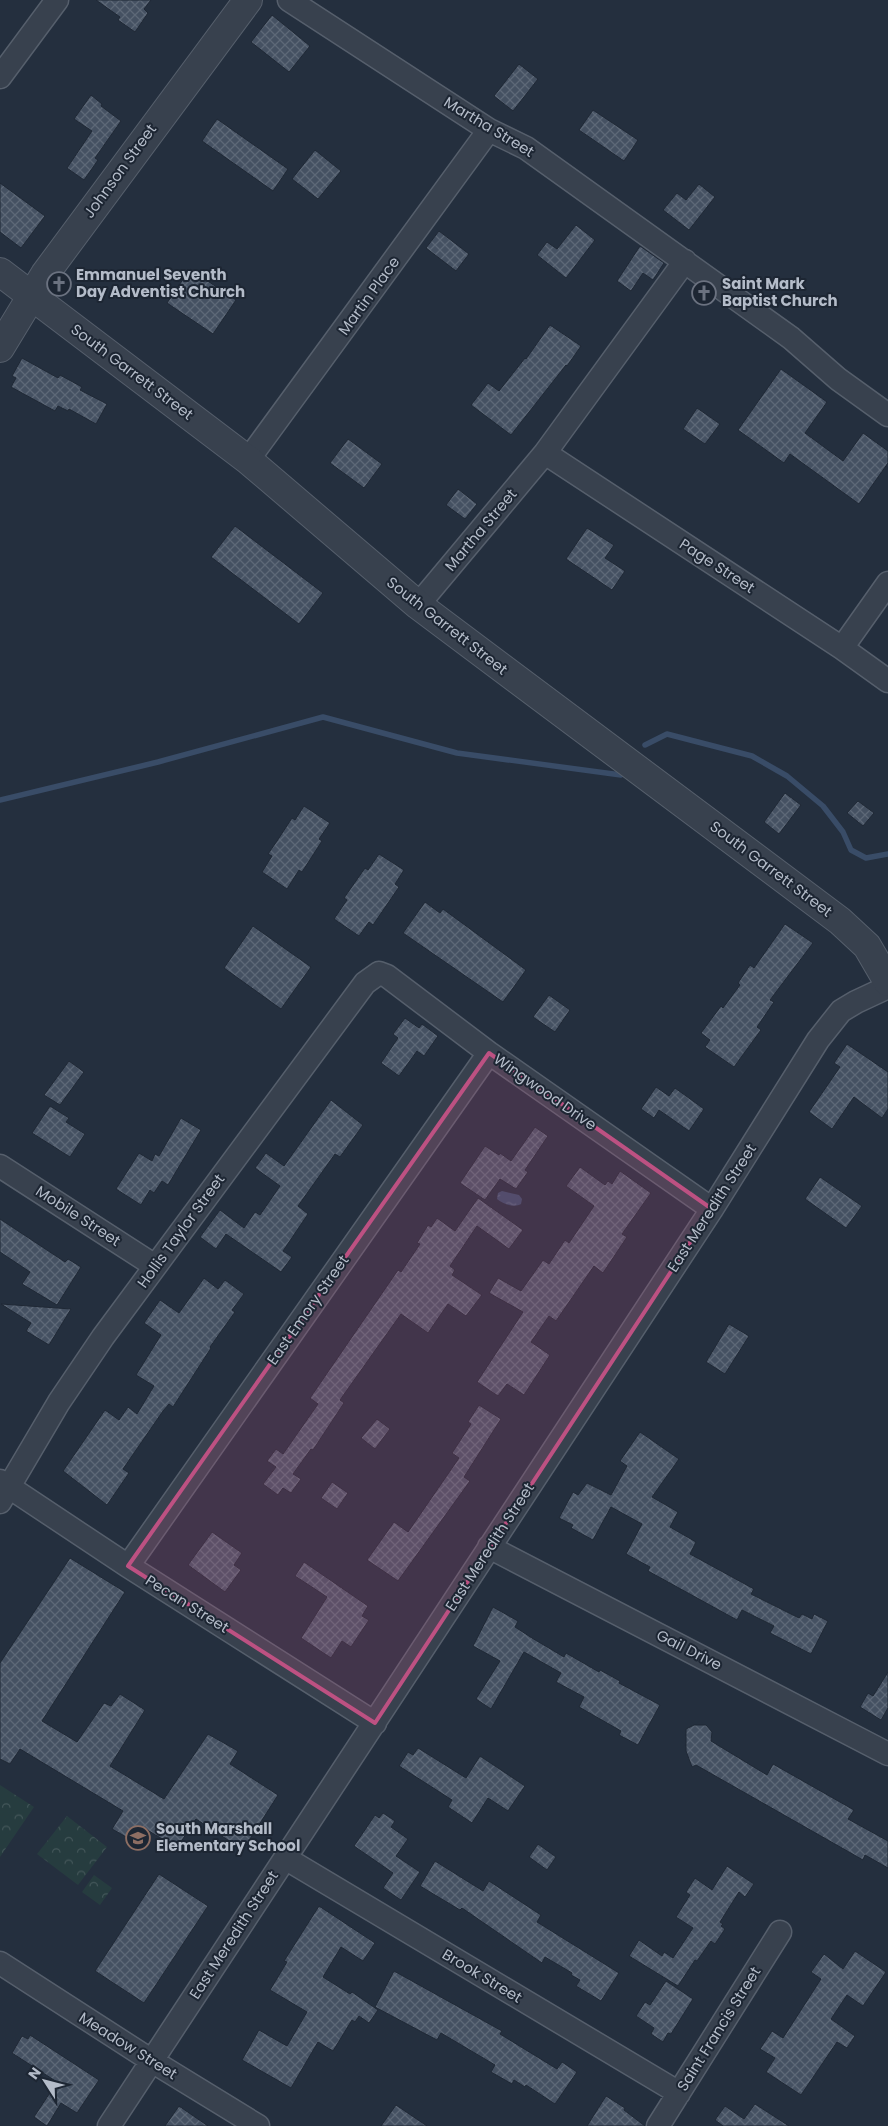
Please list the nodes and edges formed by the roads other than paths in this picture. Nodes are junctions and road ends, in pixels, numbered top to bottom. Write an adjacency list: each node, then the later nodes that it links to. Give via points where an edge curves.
1 (58, 0): 4 (street)
2 (248, 0): 8 (street, Johnson Street)
3 (289, 0): 5 (street, Martha Street)
4 (0, 76)
5 (489, 130): 6 (street, Martha Street, via 526,148); 12 (street, Martin Place)
6 (685, 261): 10 (street, Martha Street, via 791,338 838,379); 11 (street, Martha Street)
7 (0, 272): 8 (street, South Garrett Street)
8 (32, 296): 9 (street, Johnson Street); 12 (street, South Garrett Street)
9 (0, 348)
10 (888, 415)
11 (545, 453): 14 (street, Martha Street); 15 (street, Page Street)
12 (248, 460): 14 (street, South Garrett Street)
13 (888, 582): 15 (street)
14 (418, 605): 18 (street, South Garrett Street, via 840,921 868,946)
15 (842, 648): 16 (street, Page Street)
16 (888, 681)
17 (379, 973): 20 (street, Wingwood Drive); 23 (street, Hollis Taylor Street, via 365,983)
18 (888, 982)
19 (888, 987): 22 (street, East Meredith Street, via 841,1011 829,1024)
20 (489, 1053): 22 (street, Wingwood Drive); 26 (street, East Emory Street)
21 (0, 1166): 23 (street, Mobile Street)
22 (712, 1208): 25 (street, East Meredith Street)
23 (155, 1266): 24 (street, Hollis Taylor Street, via 59,1402)
24 (3, 1490): 26 (street, Pecan Street)
25 (489, 1546): 27 (street, East Meredith Street); 28 (street, Gail Drive)
26 (128, 1566): 27 (street, Pecan Street)
27 (375, 1723): 29 (street, East Meredith Street)
28 (888, 1754)
29 (285, 1858): 32 (street, East Meredith Street); 33 (street, Brook Street)
30 (780, 1932): 33 (street, Saint Francis Street)
31 (0, 1963): 32 (street, Meadow Street)
32 (152, 2061): 34 (street, East Meredith Street); 35 (street, Meadow Street)
33 (679, 2094): 36 (street, Saint Francis Street)
34 (108, 2126)
35 (258, 2126)
36 (658, 2126)

